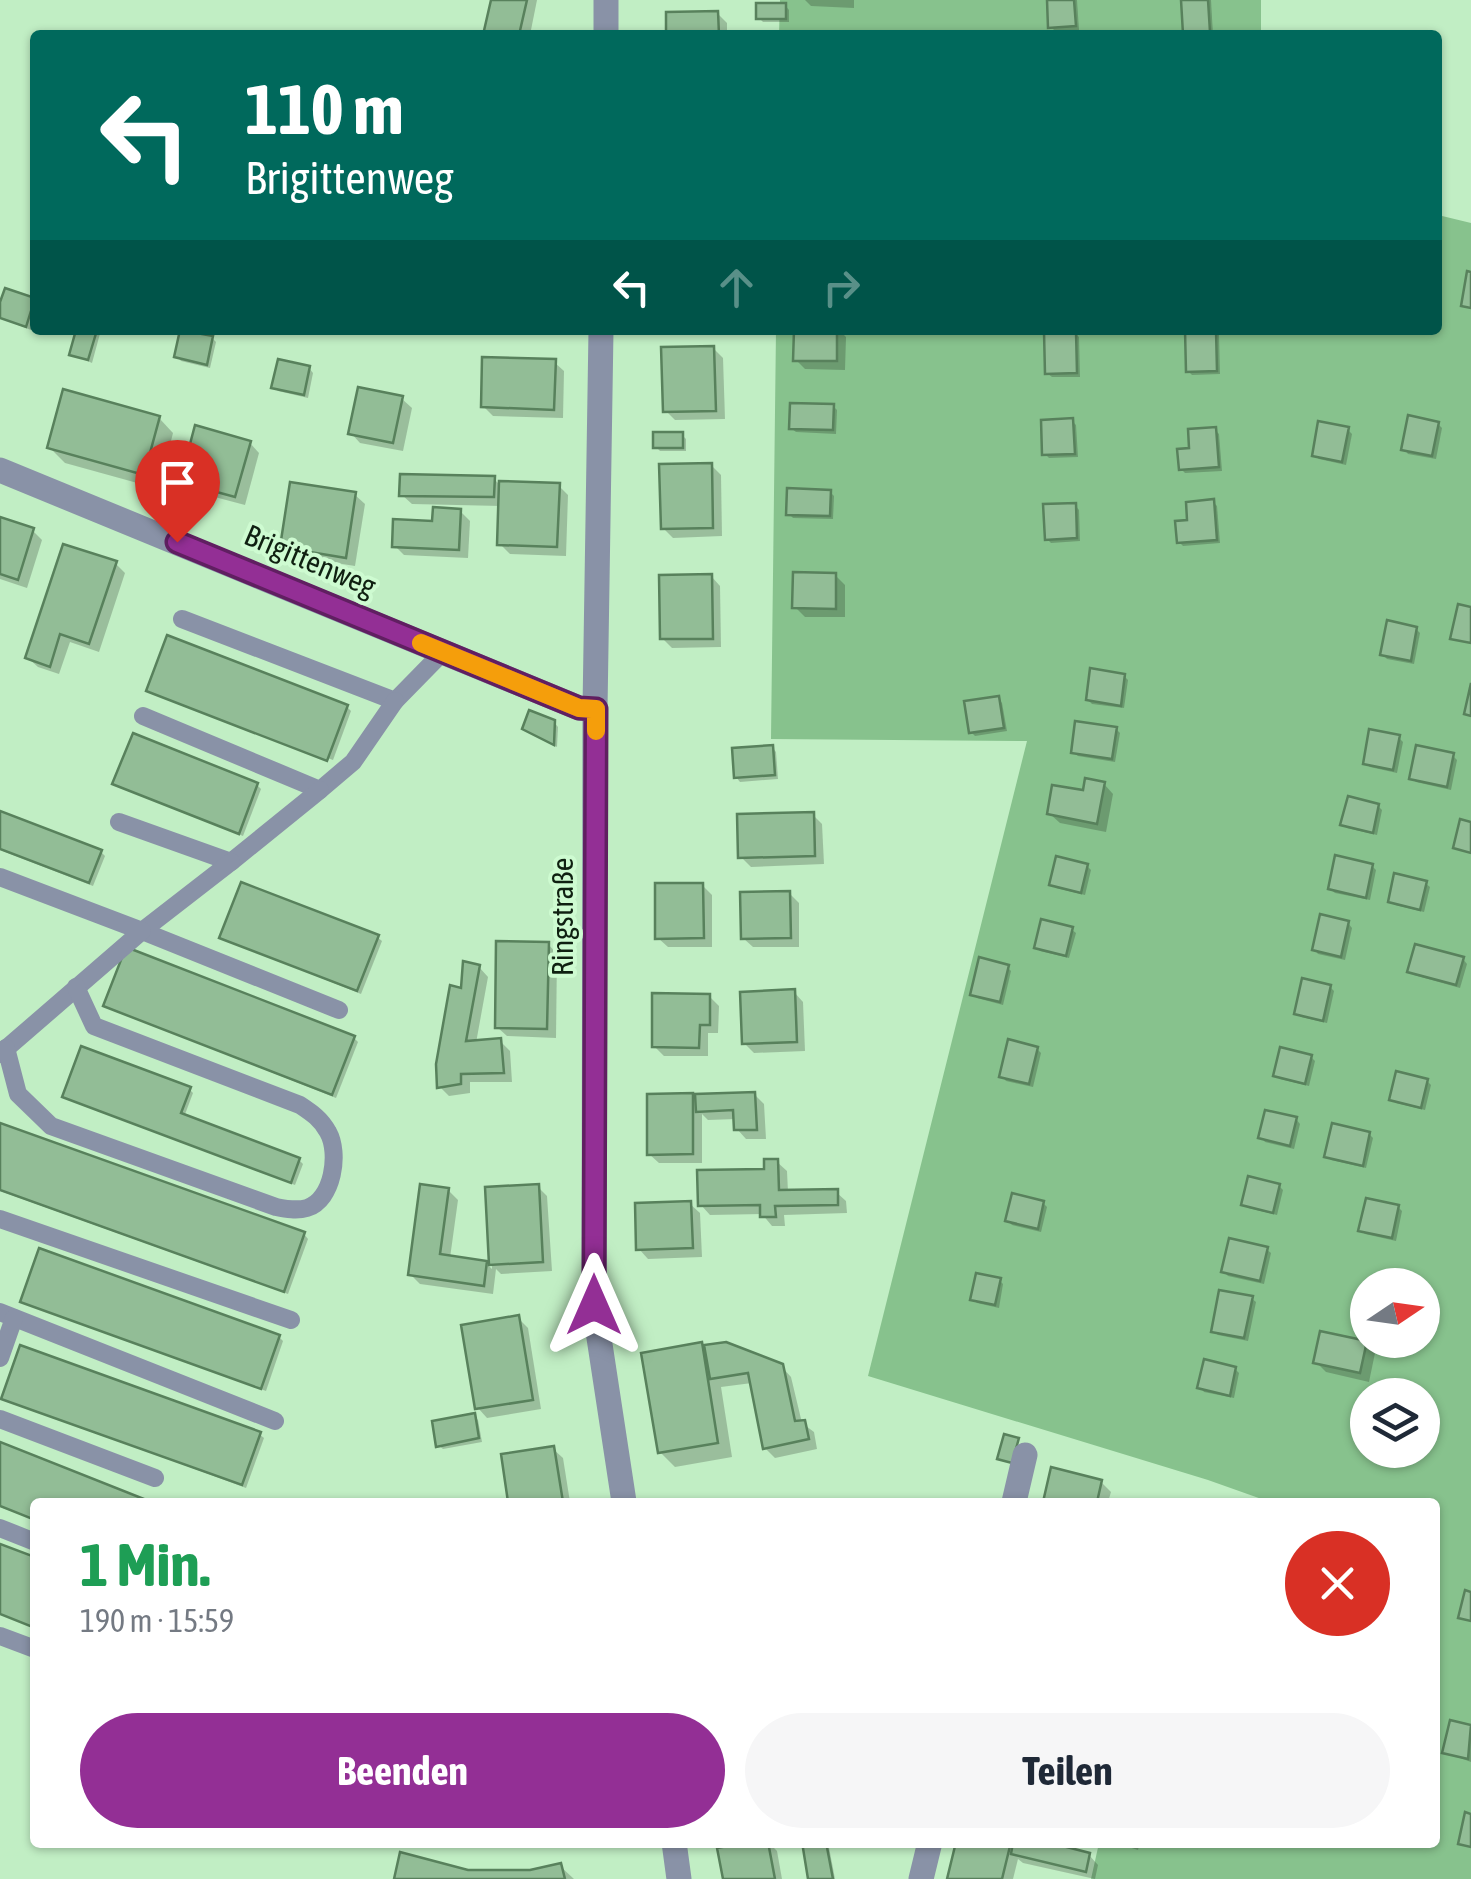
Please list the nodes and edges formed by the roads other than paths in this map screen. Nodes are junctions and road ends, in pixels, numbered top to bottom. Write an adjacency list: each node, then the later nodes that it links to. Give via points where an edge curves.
1 (606, 0): 2 (street)
2 (606, 30)
3 (601, 335): 8 (street, Ringstraße)
4 (0, 470): 6 (street, Brigittenweg)
5 (182, 619): 7 (lane)
6 (443, 652): 7 (lane); 8 (street, Brigittenweg)
7 (395, 701): 10 (lane, via 354,762)
8 (596, 709): 26 (street, Ringstraße, via 594,1305)
9 (142, 716): 10 (lane)
10 (320, 790): 12 (lane)
11 (119, 822): 12 (lane)
12 (232, 862): 14 (lane)
13 (0, 877): 14 (lane)
14 (142, 931): 15 (lane); 16 (lane)
15 (76, 987): 17 (lane); 17 (lane, via 94,1026 317,1116 331,1136 334,1160 319,1202 305,1209 276,1206 51,1126 18,1094)
16 (339, 1010)
17 (3, 1051)
18 (0, 1219): 20 (lane)
19 (7, 1315): 21 (lane); 23 (lane)
20 (291, 1320)
21 (0, 1358)
22 (0, 1419): 25 (lane)
23 (274, 1421)
24 (1025, 1455): 27 (street)
25 (155, 1478)
26 (623, 1498)
27 (1015, 1498)
28 (0, 1528): 29 (lane)
29 (30, 1540)
30 (0, 1636): 31 (lane)
31 (30, 1647)
32 (675, 1848): 34 (street)
33 (929, 1848): 35 (street)
34 (680, 1879)
35 (921, 1879)

